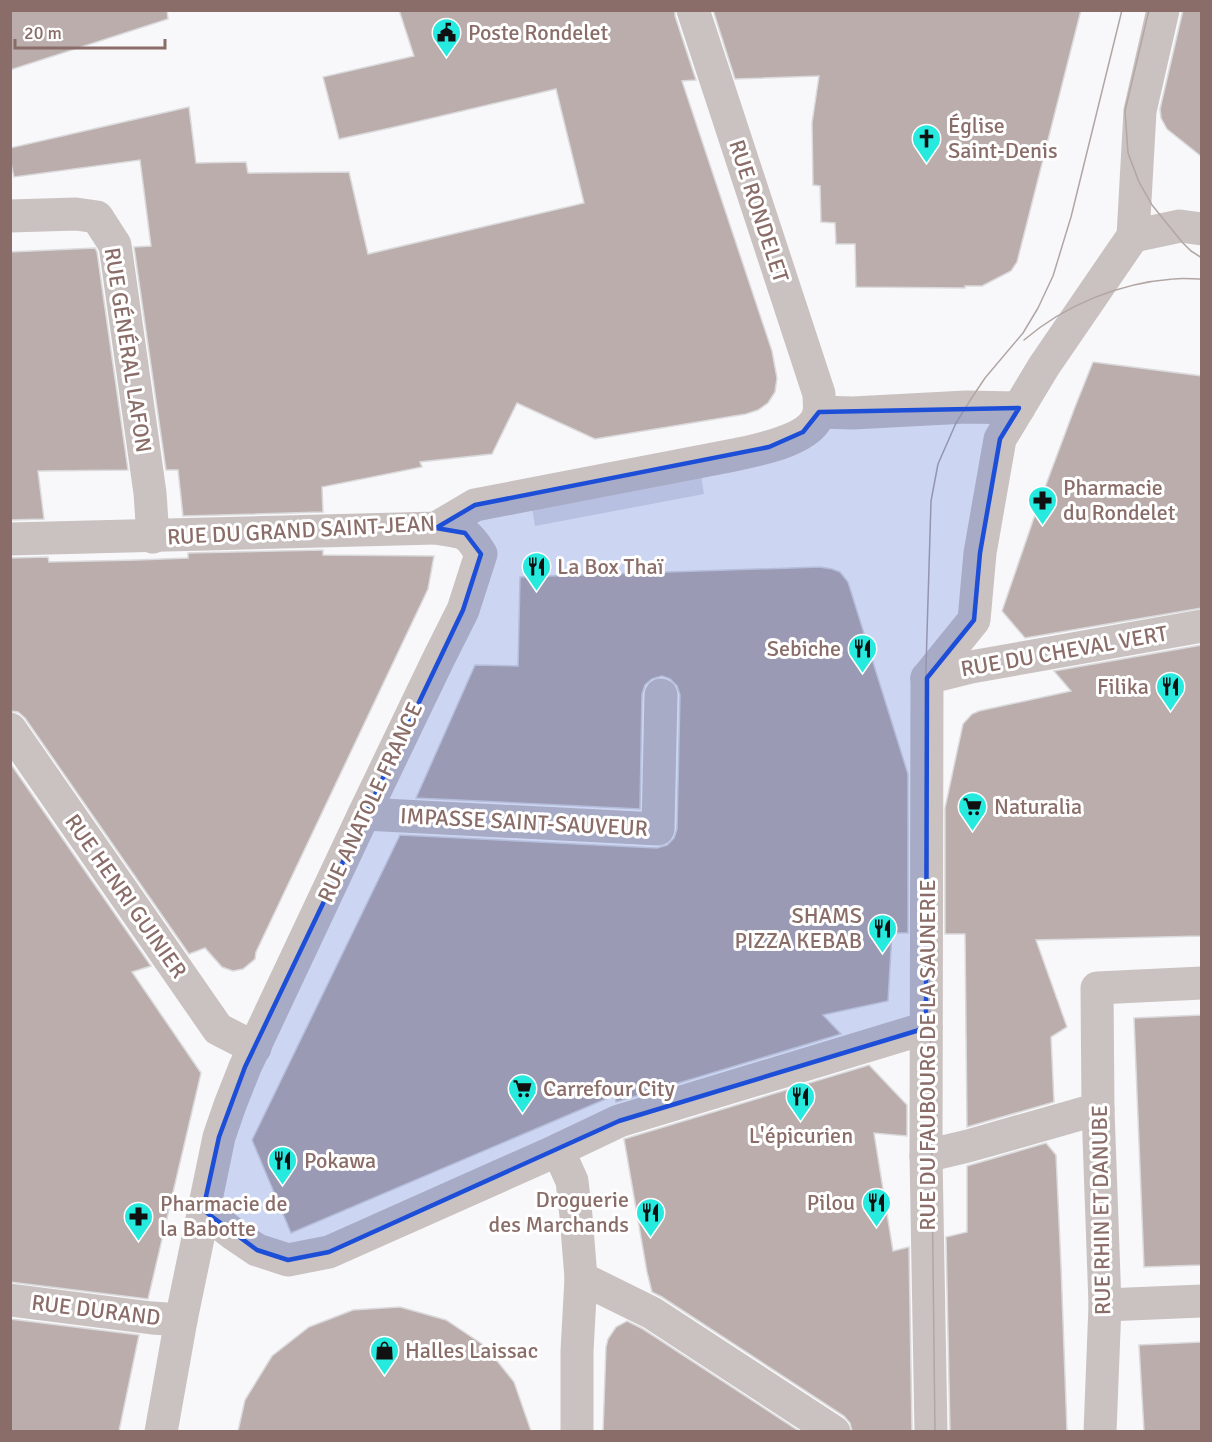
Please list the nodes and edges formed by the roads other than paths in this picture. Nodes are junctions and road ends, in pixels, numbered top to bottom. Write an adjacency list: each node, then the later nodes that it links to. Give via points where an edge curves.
1 (693, 10): 7 (street, RUE RONDELET, via 819,394)
2 (1163, 10): 5 (street, via 1140,111)
3 (10, 216): 9 (street, RUE GÉNÉRAL LAFON, via 97,217 115,245)
4 (1202, 229): 5 (street, via 1180,226)
5 (1133, 236): 6 (street)
6 (1019, 408): 7 (street); 12 (street, via 1000,439 980,553 974,620)
7 (819, 412): 8 (street, RUE DU GRAND SAINT-JEAN, via 803,432 769,447 475,505)
8 (436, 528): 9 (street, RUE DU GRAND SAINT-JEAN); 15 (street, RUE ANATOLE FRANCE, via 465,533 481,554 463,610)
9 (153, 537): 10 (street, RUE DU GRAND SAINT-JEAN)
10 (10, 539)
11 (1202, 626): 12 (street, RUE DU CHEVAL VERT)
12 (927, 678): 17 (street, RUE DU FAUBOURG DE LA SAUNERIE)
13 (661, 695): 15 (street, IMPASSE SAINT-SAUVEUR, via 658,829)
14 (10, 729): 18 (street, RUE HENRI GUINIER, via 218,1029)
15 (364, 814): 18 (street, RUE ANATOLE FRANCE)
16 (1202, 983): 19 (street, RUE RHIN ET DANUBE, via 1097,988)
17 (926, 1028): 20 (street, via 619,1121); 21 (street, RUE DU FAUBOURG DE LA SAUNERIE)
18 (255, 1048): 22 (street, RUE ANATOLE FRANCE, via 219,1137)
19 (1098, 1109): 21 (street); 26 (street, RUE RHIN ET DANUBE)
20 (558, 1150): 22 (street, via 329,1252 288,1260 257,1250); 23 (street, via 572,1181)
21 (926, 1156): 31 (street, RUE DU FAUBOURG DE LA SAUNERIE)
22 (203, 1210): 27 (street, RUE ANATOLE FRANCE)
23 (581, 1278): 29 (street); 30 (street, via 652,1313)
24 (10, 1300): 27 (street, RUE DURAND)
25 (1202, 1301): 26 (street)
26 (1105, 1305): 32 (street, RUE RHIN ET DANUBE)
27 (181, 1320): 28 (street, RUE ANATOLE FRANCE)
28 (161, 1431)
29 (577, 1431)
30 (834, 1431)
31 (931, 1431)
32 (1100, 1431)

